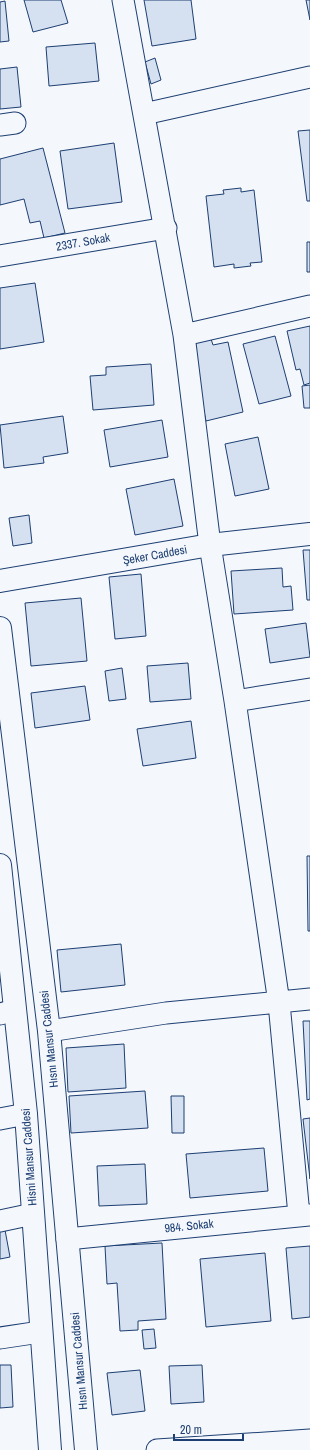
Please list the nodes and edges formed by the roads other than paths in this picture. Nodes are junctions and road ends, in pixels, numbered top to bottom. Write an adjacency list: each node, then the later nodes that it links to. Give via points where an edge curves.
1 (123, 0): 3 (street)
2 (310, 77): 3 (street)
3 (144, 114): 4 (street)
4 (166, 228): 5 (street, 2337. Sokak); 7 (street)
5 (0, 256)
6 (310, 306): 7 (street)
7 (184, 335): 9 (street)
8 (310, 534): 9 (main road, Şeker Caddesi)
9 (210, 545): 10 (main road, Şeker Caddesi); 13 (street)
10 (0, 581)
11 (0, 628): 18 (main road, Hısnı Mansur Caddesi)
12 (310, 689): 13 (street)
13 (236, 701): 16 (street)
14 (0, 865): 17 (main road, Hisni Mansur Caddesi)
15 (310, 999): 16 (street)
16 (279, 1003): 18 (street, via 166,1013); 22 (street)
17 (7, 1012): 19 (main road, Hisni Mansur Caddesi)
18 (49, 1031): 24 (main road, Hısnı Mansur Caddesi)
19 (26, 1114): 20 (street); 21 (main road, Hisni Mansur Caddesi)
20 (0, 1119)
21 (33, 1214): 23 (street); 25 (main road, Hisni Mansur Caddesi)
22 (305, 1215): 24 (street, 984. Sokak)
23 (0, 1220)
24 (67, 1239): 29 (main road, Hısnı Mansur Caddesi)
25 (40, 1332): 26 (street); 28 (main road, Hisni Mansur Caddesi)
26 (0, 1338)
27 (310, 1440): 30 (street)
28 (50, 1450)
29 (86, 1450)
30 (157, 1450)

